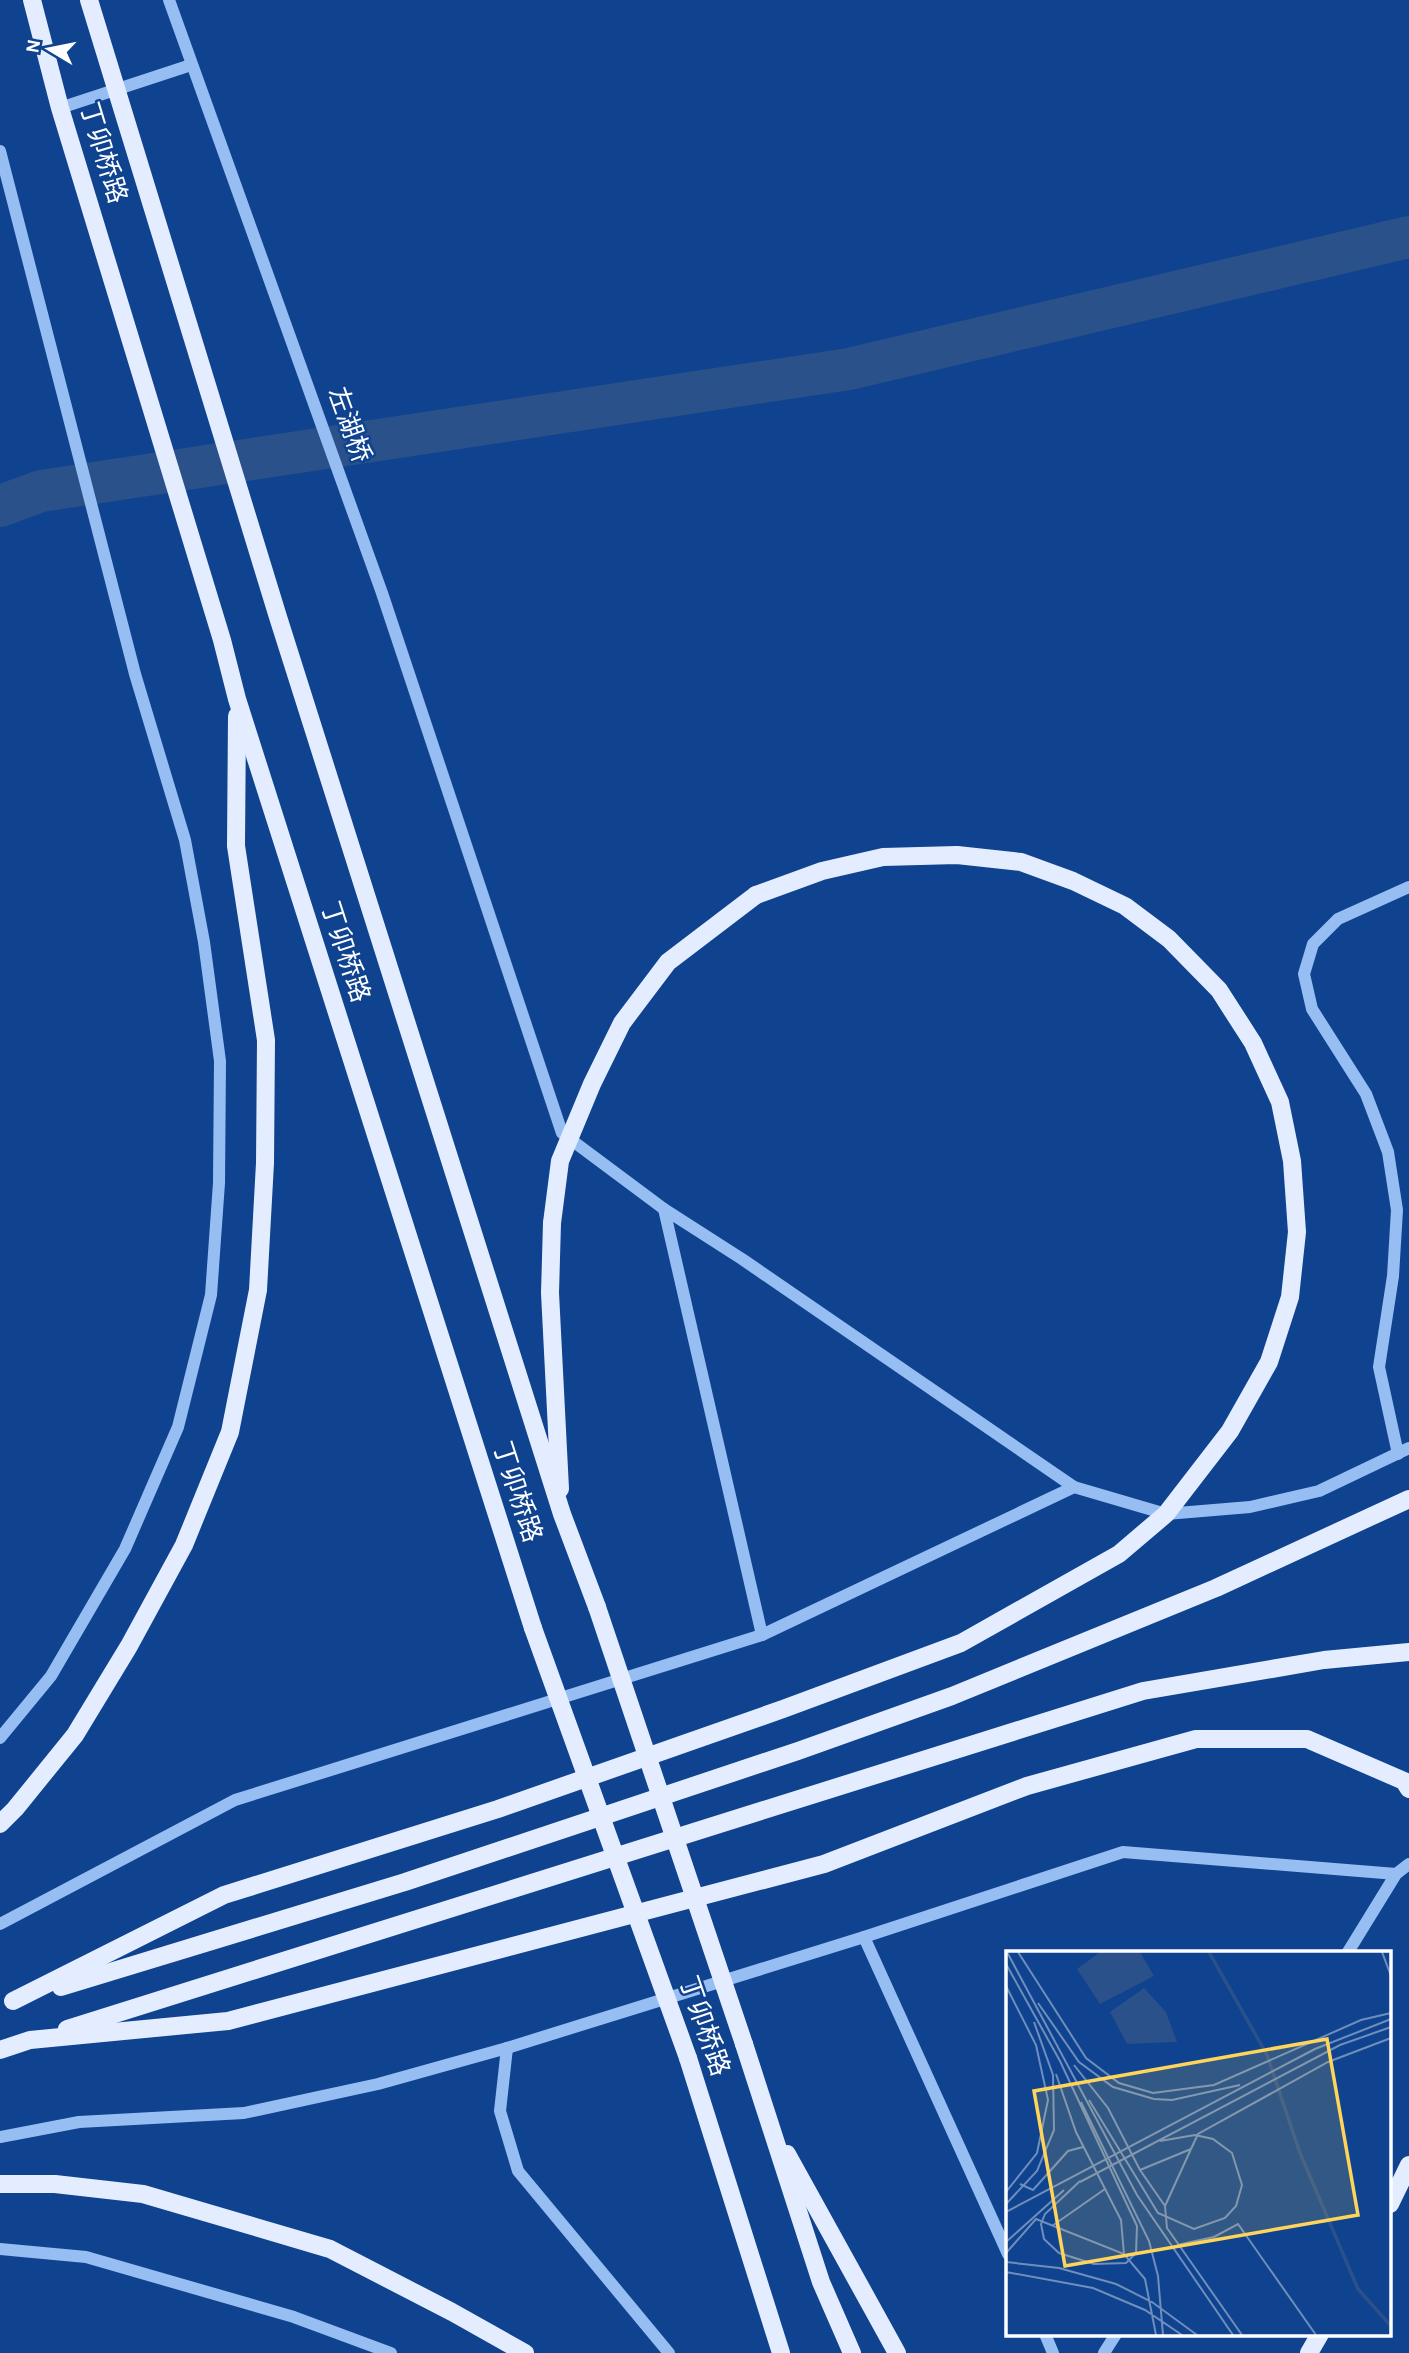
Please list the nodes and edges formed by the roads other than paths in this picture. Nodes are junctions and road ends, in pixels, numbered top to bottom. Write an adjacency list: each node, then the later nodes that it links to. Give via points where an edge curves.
1 (32, 0): 6 (main road, 丁卯桥路)
2 (89, 0): 5 (main road)
3 (169, 0): 4 (street, 左湖桥)
4 (191, 65): 5 (street); 10 (street, 左湖桥, via 398,639 562,1133)
5 (116, 90): 6 (street); 14 (main road)
6 (60, 107): 8 (main road, 丁卯桥路)
7 (0, 151): 18 (street, via 135,674 185,840 220,1061 219,1183 211,1295 178,1427 125,1549 51,1676)
8 (237, 698): 20 (main road, via 236,846 266,1040 266,1067 258,1290 230,1432 184,1545 129,1646 75,1735); 43 (main road, 丁卯桥路, bridge, via 533,1628 688,2058)
9 (1409, 887): 11 (street, via 1338,919 1313,944 1304,974 1312,1009 1366,1094 1388,1152 1397,1210 1380,1367)
10 (664, 1209): 12 (street, 左湖桥); 16 (street)
11 (1404, 1451): 15 (street, via 1319,1490 1250,1507)
12 (1074, 1487): 15 (street, 左湖桥); 16 (street)
13 (1409, 1499): 26 (main road, via 1216,1588 952,1696 811,1747 405,1882)
14 (562, 1514): 15 (main road, bridge, via 550,1293 552,1223 560,1161 622,1023 668,962 756,895 822,870 883,857 957,855 1021,862 1073,881 1125,906 1169,939 1219,990 1253,1043 1280,1102 1292,1161 1297,1232 1290,1297 1269,1362 1230,1431); 30 (main road, bridge)
15 (1166, 1514): 26 (main road, via 1119,1554 961,1643 499,1809 224,1895)
16 (762, 1635): 23 (street, via 235,1800)
17 (1409, 1652): 27 (main road, via 1324,1660 1143,1691)
18 (0, 1738)
19 (1406, 1785): 27 (main road, via 1307,1739 1196,1739 1027,1786 824,1864 228,2021)
20 (0, 1824)
21 (1409, 1864): 22 (street)
22 (1396, 1874): 24 (street, via 1123,1853); 25 (street)
23 (0, 1924)
24 (864, 1937): 28 (street); 36 (street)
25 (1349, 1951)
26 (7, 2004)
27 (30, 2040): 29 (main road)
28 (507, 2048): 31 (street, via 378,2084 244,2113 79,2122); 42 (street, via 500,2111 518,2171)
29 (0, 2050)
30 (766, 2116): 44 (main road, via 821,2282); 45 (main road)
31 (0, 2137)
32 (1409, 2165): 34 (main road)
33 (0, 2184): 41 (main road, via 55,2184 143,2194 330,2249)
34 (1392, 2200)
35 (0, 2249): 40 (street, via 86,2257 294,2317)
36 (1006, 2250)
37 (1046, 2336): 46 (street)
38 (1115, 2336): 47 (street)
39 (1319, 2336): 48 (main road)
40 (391, 2353)
41 (525, 2353)
42 (669, 2353)
43 (781, 2353)
44 (852, 2353)
45 (897, 2353)
46 (1053, 2353)
47 (1104, 2353)
48 (1310, 2353)

